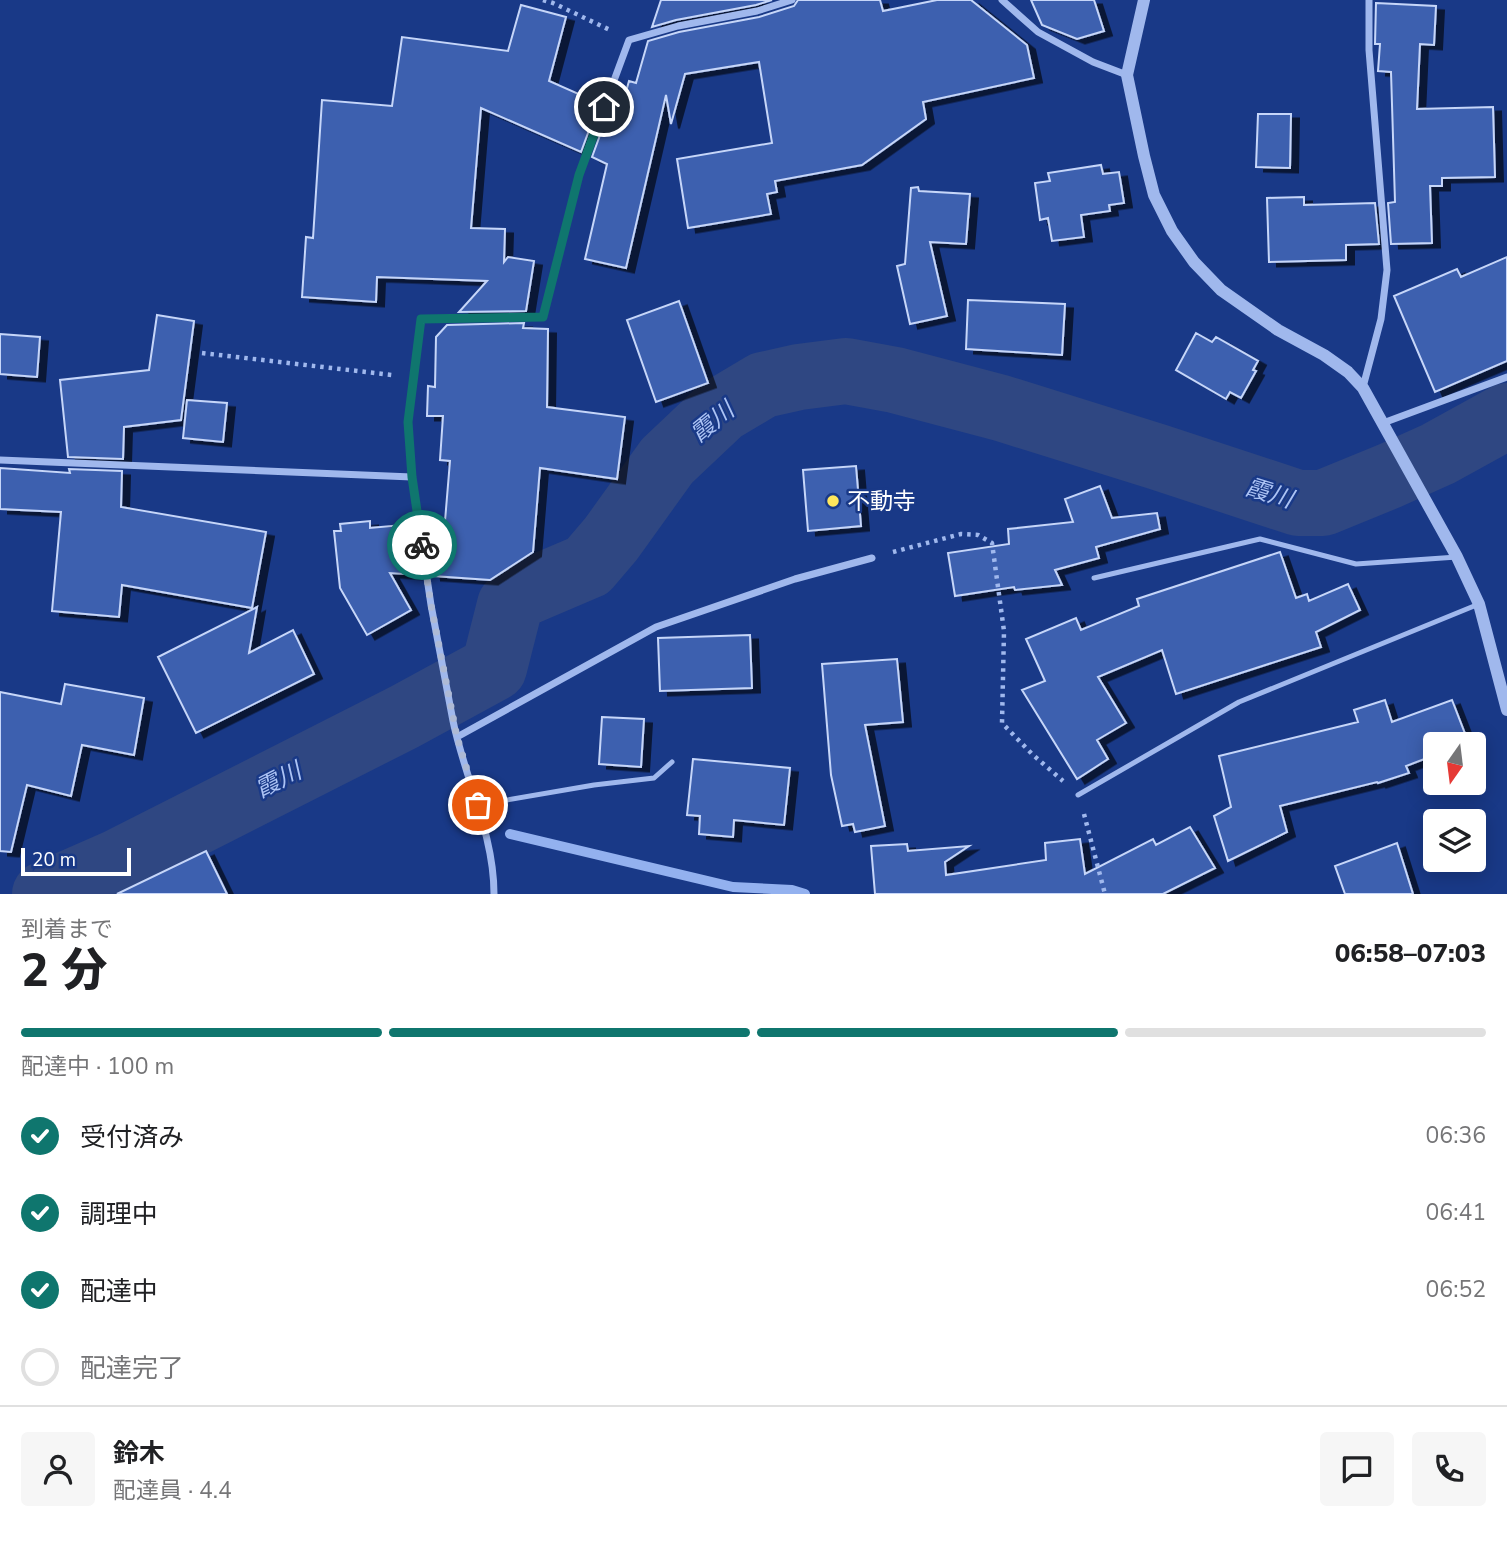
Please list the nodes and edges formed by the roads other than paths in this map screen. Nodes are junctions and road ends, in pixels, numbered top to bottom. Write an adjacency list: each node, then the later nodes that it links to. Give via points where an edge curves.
1 (792, 0): 10 (street, via 629,40 579,175 543,317 421,319 408,422)
2 (1002, 0): 5 (street, via 1038,32)
3 (1144, 0): 5 (street)
4 (1369, 0): 7 (street, via 1387,270 1381,319)
5 (1127, 75): 7 (street, via 1154,195 1194,262 1221,290 1324,355)
6 (1507, 377): 8 (street)
7 (1363, 388): 8 (street)
8 (1383, 423): 11 (street)
9 (0, 460): 10 (street)
10 (412, 477): 16 (street)
11 (1457, 557): 13 (lane, via 1356,564 1259,539); 14 (street)
12 (872, 558): 16 (street, via 656,627)
13 (1094, 578)
14 (1479, 604): 15 (street); 18 (lane, via 1239,702)
15 (1507, 710)
16 (457, 737): 19 (street)
17 (672, 762): 19 (lane, via 654,778)
18 (1078, 795)
19 (478, 805): 20 (street, via 494,870)
20 (494, 894)

